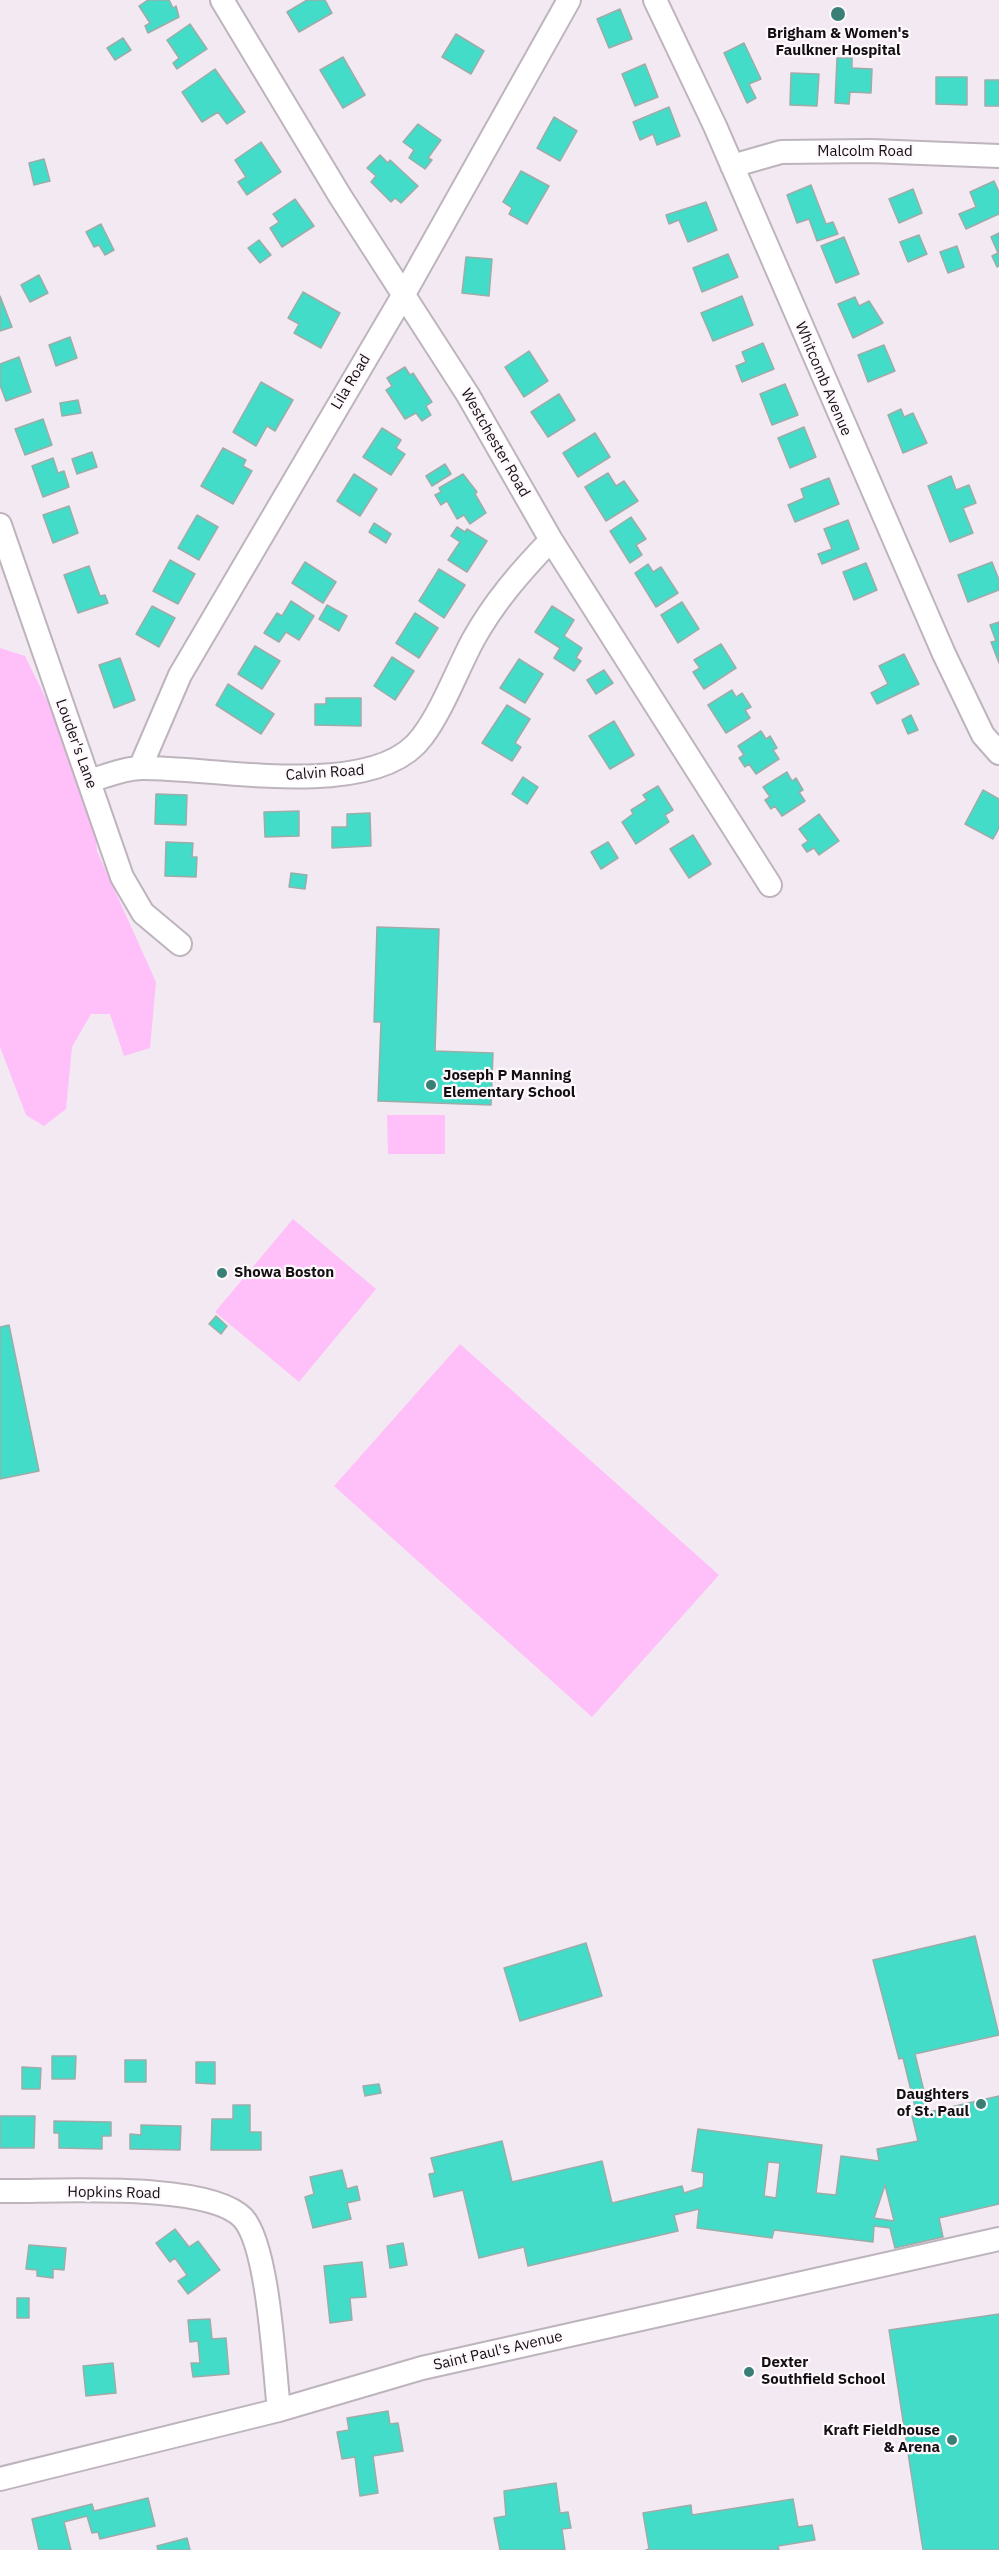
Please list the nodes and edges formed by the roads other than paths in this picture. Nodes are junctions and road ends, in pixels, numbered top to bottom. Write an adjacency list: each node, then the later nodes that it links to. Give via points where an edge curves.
1 (222, 0): 6 (street, Westchester Road)
2 (569, 0): 6 (street, Lila Road)
3 (655, 0): 5 (street, Whitcomb Avenue)
4 (999, 156): 5 (street, Malcolm Road, via 871,151 781,153)
5 (732, 166): 10 (street, Whitcomb Avenue, via 944,654 983,735)
6 (404, 294): 8 (street, Westchester Road, via 468,395); 11 (street, Lila Road, via 180,675)
7 (0, 525): 9 (street, Louder's Lane)
8 (551, 540): 11 (street, Calvin Road, via 512,580 474,638 422,738 397,761 377,769 338,774 271,776); 13 (street, Westchester Road)
9 (4, 553): 12 (street, Louder's Lane)
10 (999, 753)
11 (140, 768): 12 (street, Calvin Road)
12 (89, 781): 14 (street, Louder's Lane, via 132,899)
13 (770, 885)
14 (180, 944)
15 (0, 2190): 17 (street, Hopkins Road, via 155,2191 214,2202 242,2217 256,2242 263,2275)
16 (999, 2239): 17 (street, Saint Paul's Avenue, via 422,2368)
17 (279, 2410): 18 (street, Saint Paul's Avenue)
18 (0, 2479)

